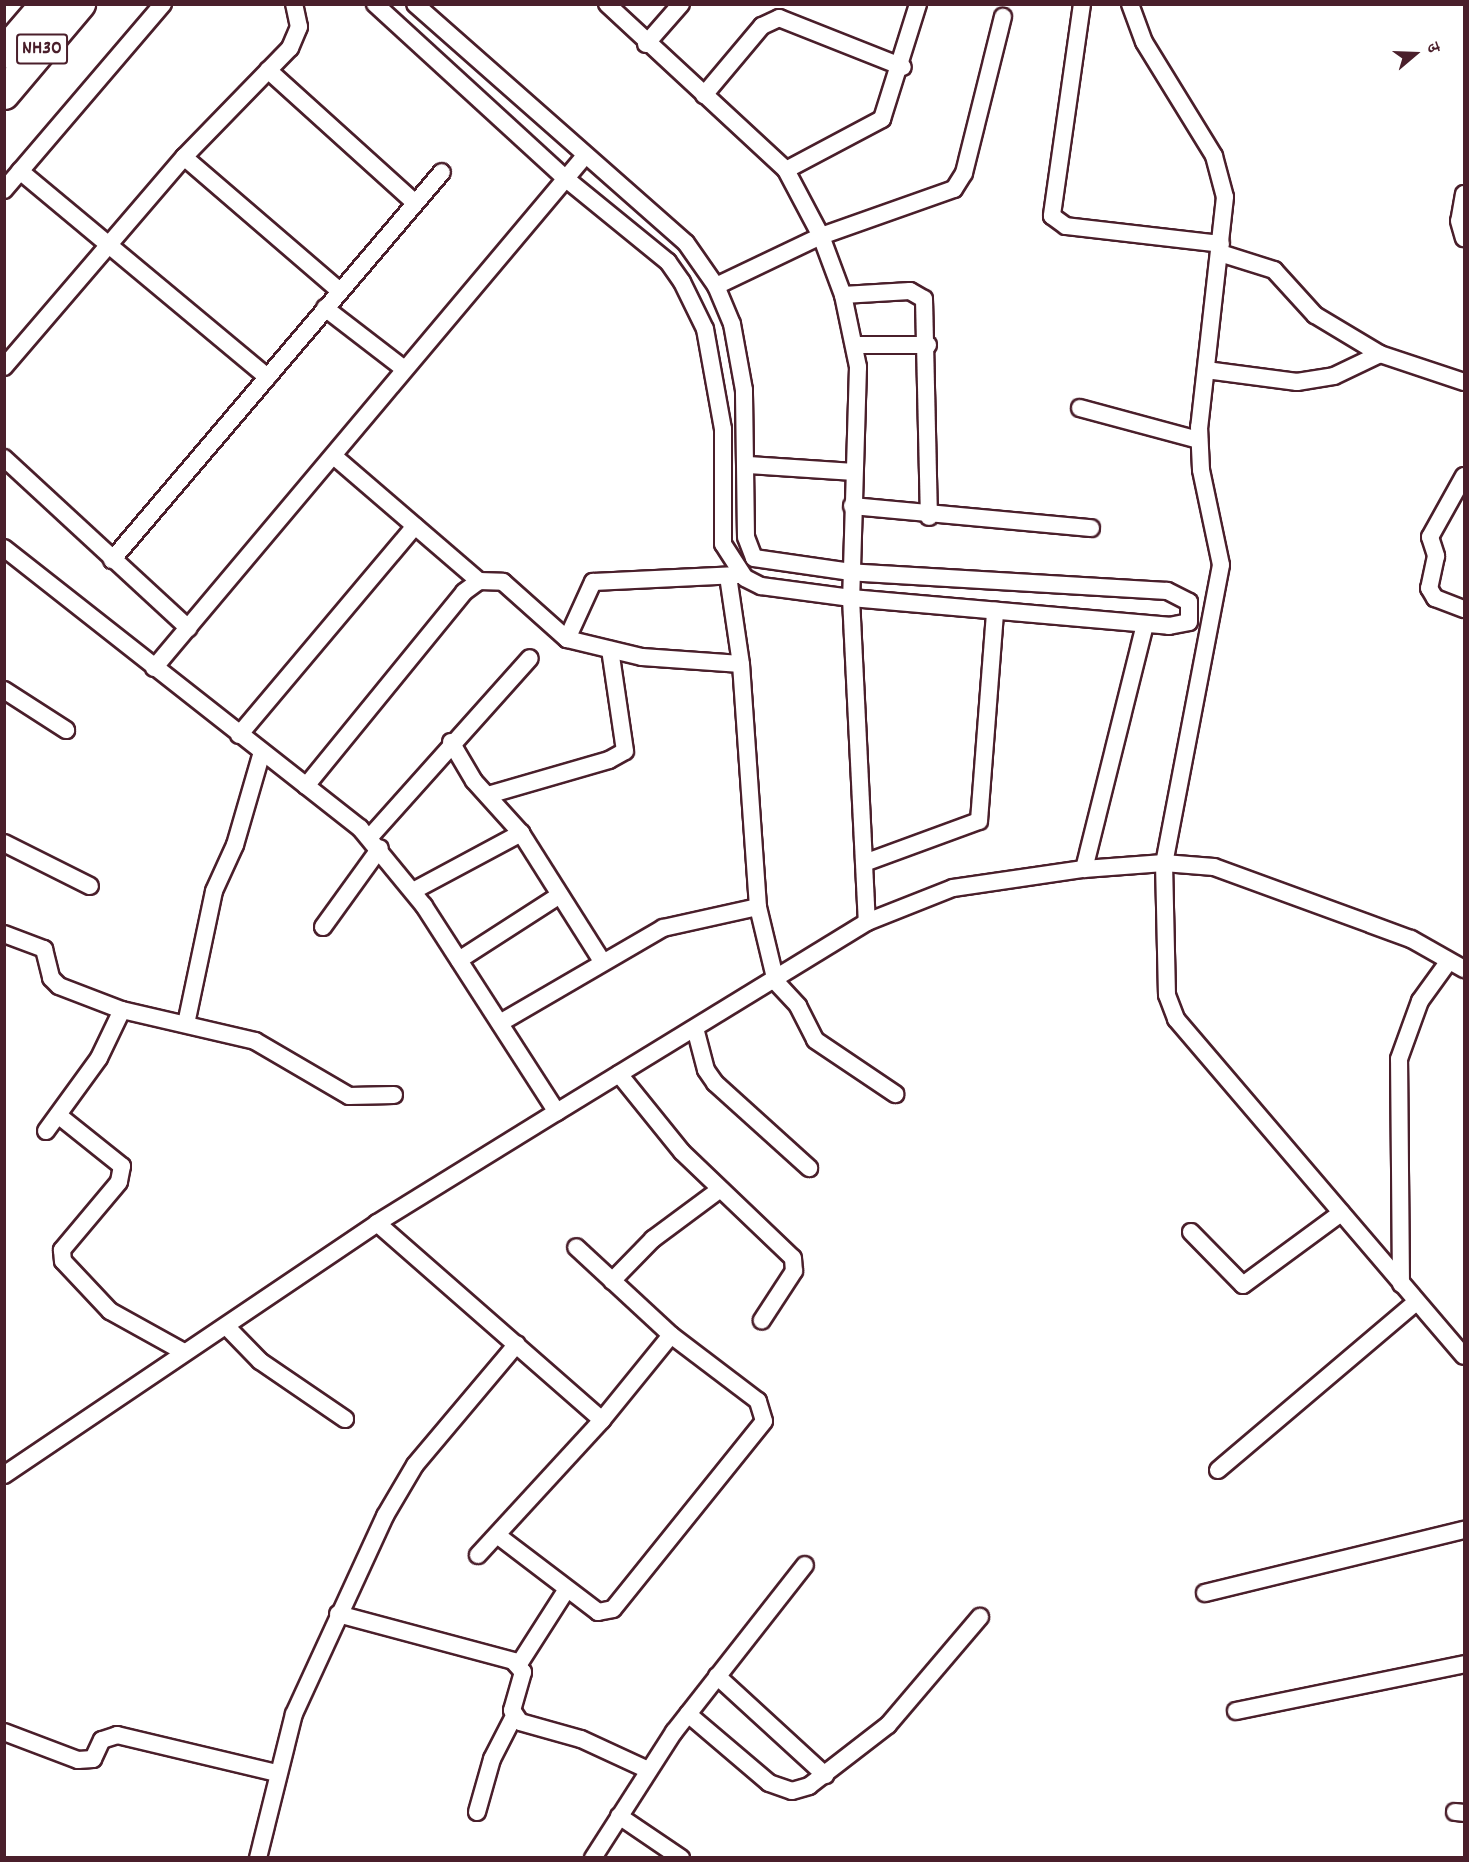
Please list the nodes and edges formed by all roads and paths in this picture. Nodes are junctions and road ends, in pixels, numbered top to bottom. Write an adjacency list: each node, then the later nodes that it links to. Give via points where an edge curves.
1 (46, 4): 14 (highway, NH30)
2 (80, 4): 17 (highway, NH30)
3 (163, 4): 22 (street)
4 (294, 4): 16 (street, via 296,39)
5 (375, 4): 24 (street)
6 (415, 4): 20 (street)
7 (607, 4): 13 (street)
8 (681, 4): 13 (street)
9 (918, 4): 15 (street)
10 (1083, 4): 31 (street, via 1052,216 1065,226)
11 (1130, 4): 31 (street, via 1144,42 1215,156 1225,197)
12 (1003, 17): 28 (street, via 960,182 894,214)
13 (646, 44): 18 (street)
14 (4, 53)
15 (903, 67): 18 (street, via 778,18 762,26); 21 (street, via 889,110 875,126)
16 (268, 70): 19 (street); 27 (street)
17 (4, 94)
18 (704, 95): 21 (street)
19 (184, 156): 30 (street); 33 (street)
20 (583, 158): 24 (street); 32 (street, via 686,243)
21 (786, 170): 28 (street)
22 (20, 171): 25 (street); 30 (street)
23 (442, 172): 27 (street)
24 (565, 178): 40 (street); 59 (street, via 668,262 695,304 705,329 723,429 723,544)
25 (4, 189)
26 (1464, 194): 29 (street, via 1459,221)
27 (415, 204): 33 (street)
28 (821, 236): 32 (street); 34 (street)
29 (1464, 238)
30 (111, 244): 39 (street); 42 (street)
31 (1221, 249): 38 (street, via 1274,270 1321,320); 41 (street)
32 (716, 286): 48 (street, via 732,324)
33 (340, 291): 35 (street)
34 (843, 295): 36 (street); 37 (street, via 919,293 926,306)
35 (325, 308): 40 (street); 42 (street)
36 (855, 345): 37 (street); 49 (street, via 859,387)
37 (928, 345): 52 (street)
38 (1380, 354): 41 (street, via 1334,376 1297,382); 43 (street)
39 (4, 367)
40 (403, 368): 47 (street)
41 (1206, 370): 45 (street)
42 (267, 377): 56 (street)
43 (1464, 382)
44 (1080, 408): 45 (street)
45 (1199, 440): 82 (street, via 1221,565)
46 (4, 458): 56 (street)
47 (336, 458): 53 (street); 65 (street)
48 (749, 465): 49 (street); 57 (street, via 746,537 750,552)
49 (854, 472): 51 (street)
50 (1464, 476): 62 (street, via 1430,537 1436,556 1429,588 1435,598)
51 (852, 506): 52 (street); 58 (street)
52 (929, 517): 54 (street)
53 (415, 526): 60 (street); 73 (street)
54 (1091, 528)
55 (4, 548): 70 (street)
56 (112, 560): 65 (street)
57 (764, 563): 58 (street); 59 (street)
58 (851, 572): 61 (street); 64 (street, via 1167,591 1189,602 1189,622)
59 (734, 575): 61 (street, via 761,586); 66 (street, via 593,582); 69 (street)
60 (479, 581): 66 (street, via 503,582); 76 (street, via 464,592)
61 (851, 598): 63 (street); 81 (street)
62 (1464, 609)
63 (995, 611): 64 (street); 81 (street, via 979,821)
64 (1145, 624): 83 (street)
65 (188, 628): 70 (street)
66 (567, 639): 67 (street)
67 (610, 650): 69 (street); 77 (street, via 625,750 609,760)
68 (530, 658): 74 (street)
69 (741, 664): 87 (street)
70 (154, 668): 73 (street)
71 (4, 690): 72 (street)
72 (66, 730)
73 (239, 735): 75 (street)
74 (452, 742): 77 (street); 80 (street)
75 (262, 752): 76 (street); 98 (street, via 235,845 214,891)
76 (306, 786): 80 (street)
77 (488, 795): 78 (street)
78 (521, 833): 85 (street, via 450,876); 86 (street)
79 (4, 843): 84 (street)
80 (375, 843): 85 (street); 89 (street)
81 (867, 862): 88 (street)
82 (1164, 863): 83 (street); 92 (street, via 1214,867 1411,939); 108 (street, via 1163,970 1171,1008)
83 (1084, 869): 88 (street, via 953,888)
84 (90, 886)
85 (413, 891): 91 (street)
86 (560, 895): 91 (street); 93 (street)
87 (758, 907): 93 (street, via 674,924); 95 (street)
88 (867, 922): 95 (street)
89 (323, 927)
90 (4, 934): 96 (street, via 44,949 51,978 59,986)
91 (459, 960): 97 (street)
92 (1449, 961): 94 (street); 113 (street, via 1420,1001 1399,1059)
93 (602, 962): 97 (street)
94 (1464, 969)
95 (776, 982): 99 (street); 101 (street, via 798,1006 815,1040)
96 (122, 1010): 98 (street); 104 (street, via 99,1058)
97 (500, 1023): 103 (street)
98 (186, 1024): 102 (street, via 255,1041 349,1096)
99 (695, 1028): 100 (street); 106 (street, via 706,1070 715,1083)
100 (619, 1074): 103 (street); 107 (street)
101 (895, 1094)
102 (394, 1095)
103 (557, 1112): 109 (street)
104 (58, 1115): 105 (street); 120 (street, via 122,1167 119,1182 62,1250 63,1261 110,1311)
105 (46, 1131)
106 (809, 1168)
107 (719, 1190): 112 (street, via 653,1239); 115 (street, via 790,1253 795,1264)
108 (1341, 1213): 110 (street, via 1243,1285); 113 (street)
109 (377, 1223): 116 (street); 119 (street)
110 (1191, 1232)
111 (576, 1248): 112 (street)
112 (612, 1281): 117 (street)
113 (1401, 1284): 114 (street)
114 (1416, 1302): 118 (street); 124 (street)
115 (762, 1320)
116 (226, 1326): 120 (street); 122 (street, via 260,1361)
117 (671, 1335): 123 (street); 130 (street, via 758,1401 761,1430 613,1609 597,1611)
118 (1457, 1337): 121 (street)
119 (517, 1344): 123 (street); 132 (street, via 416,1465)
120 (184, 1352): 125 (street)
121 (1464, 1356)
122 (345, 1419)
123 (602, 1420): 127 (street)
124 (1218, 1470)
125 (4, 1475)
126 (1464, 1530): 131 (street)
127 (497, 1534): 128 (street); 130 (street)
128 (478, 1555)
129 (805, 1565): 136 (street)
130 (567, 1588): 135 (street)
131 (1205, 1593)
132 (338, 1614): 135 (street); 142 (street)
133 (980, 1617): 143 (street, via 888,1725)
134 (1464, 1664): 137 (street)
135 (519, 1665): 139 (street, via 523,1679)
136 (717, 1676): 138 (street); 143 (street)
137 (1236, 1710)
138 (688, 1714): 141 (street); 143 (street, via 780,1788 800,1789)
139 (514, 1716): 141 (street); 144 (street, via 492,1759)
140 (4, 1732): 142 (street, via 78,1760 93,1759 102,1740 117,1735)
141 (648, 1770): 145 (street)
142 (276, 1773): 146 (street)
143 (825, 1775)
144 (477, 1812)
145 (619, 1816): 147 (street); 148 (street)
146 (258, 1857)
147 (593, 1857)
148 (681, 1857)

